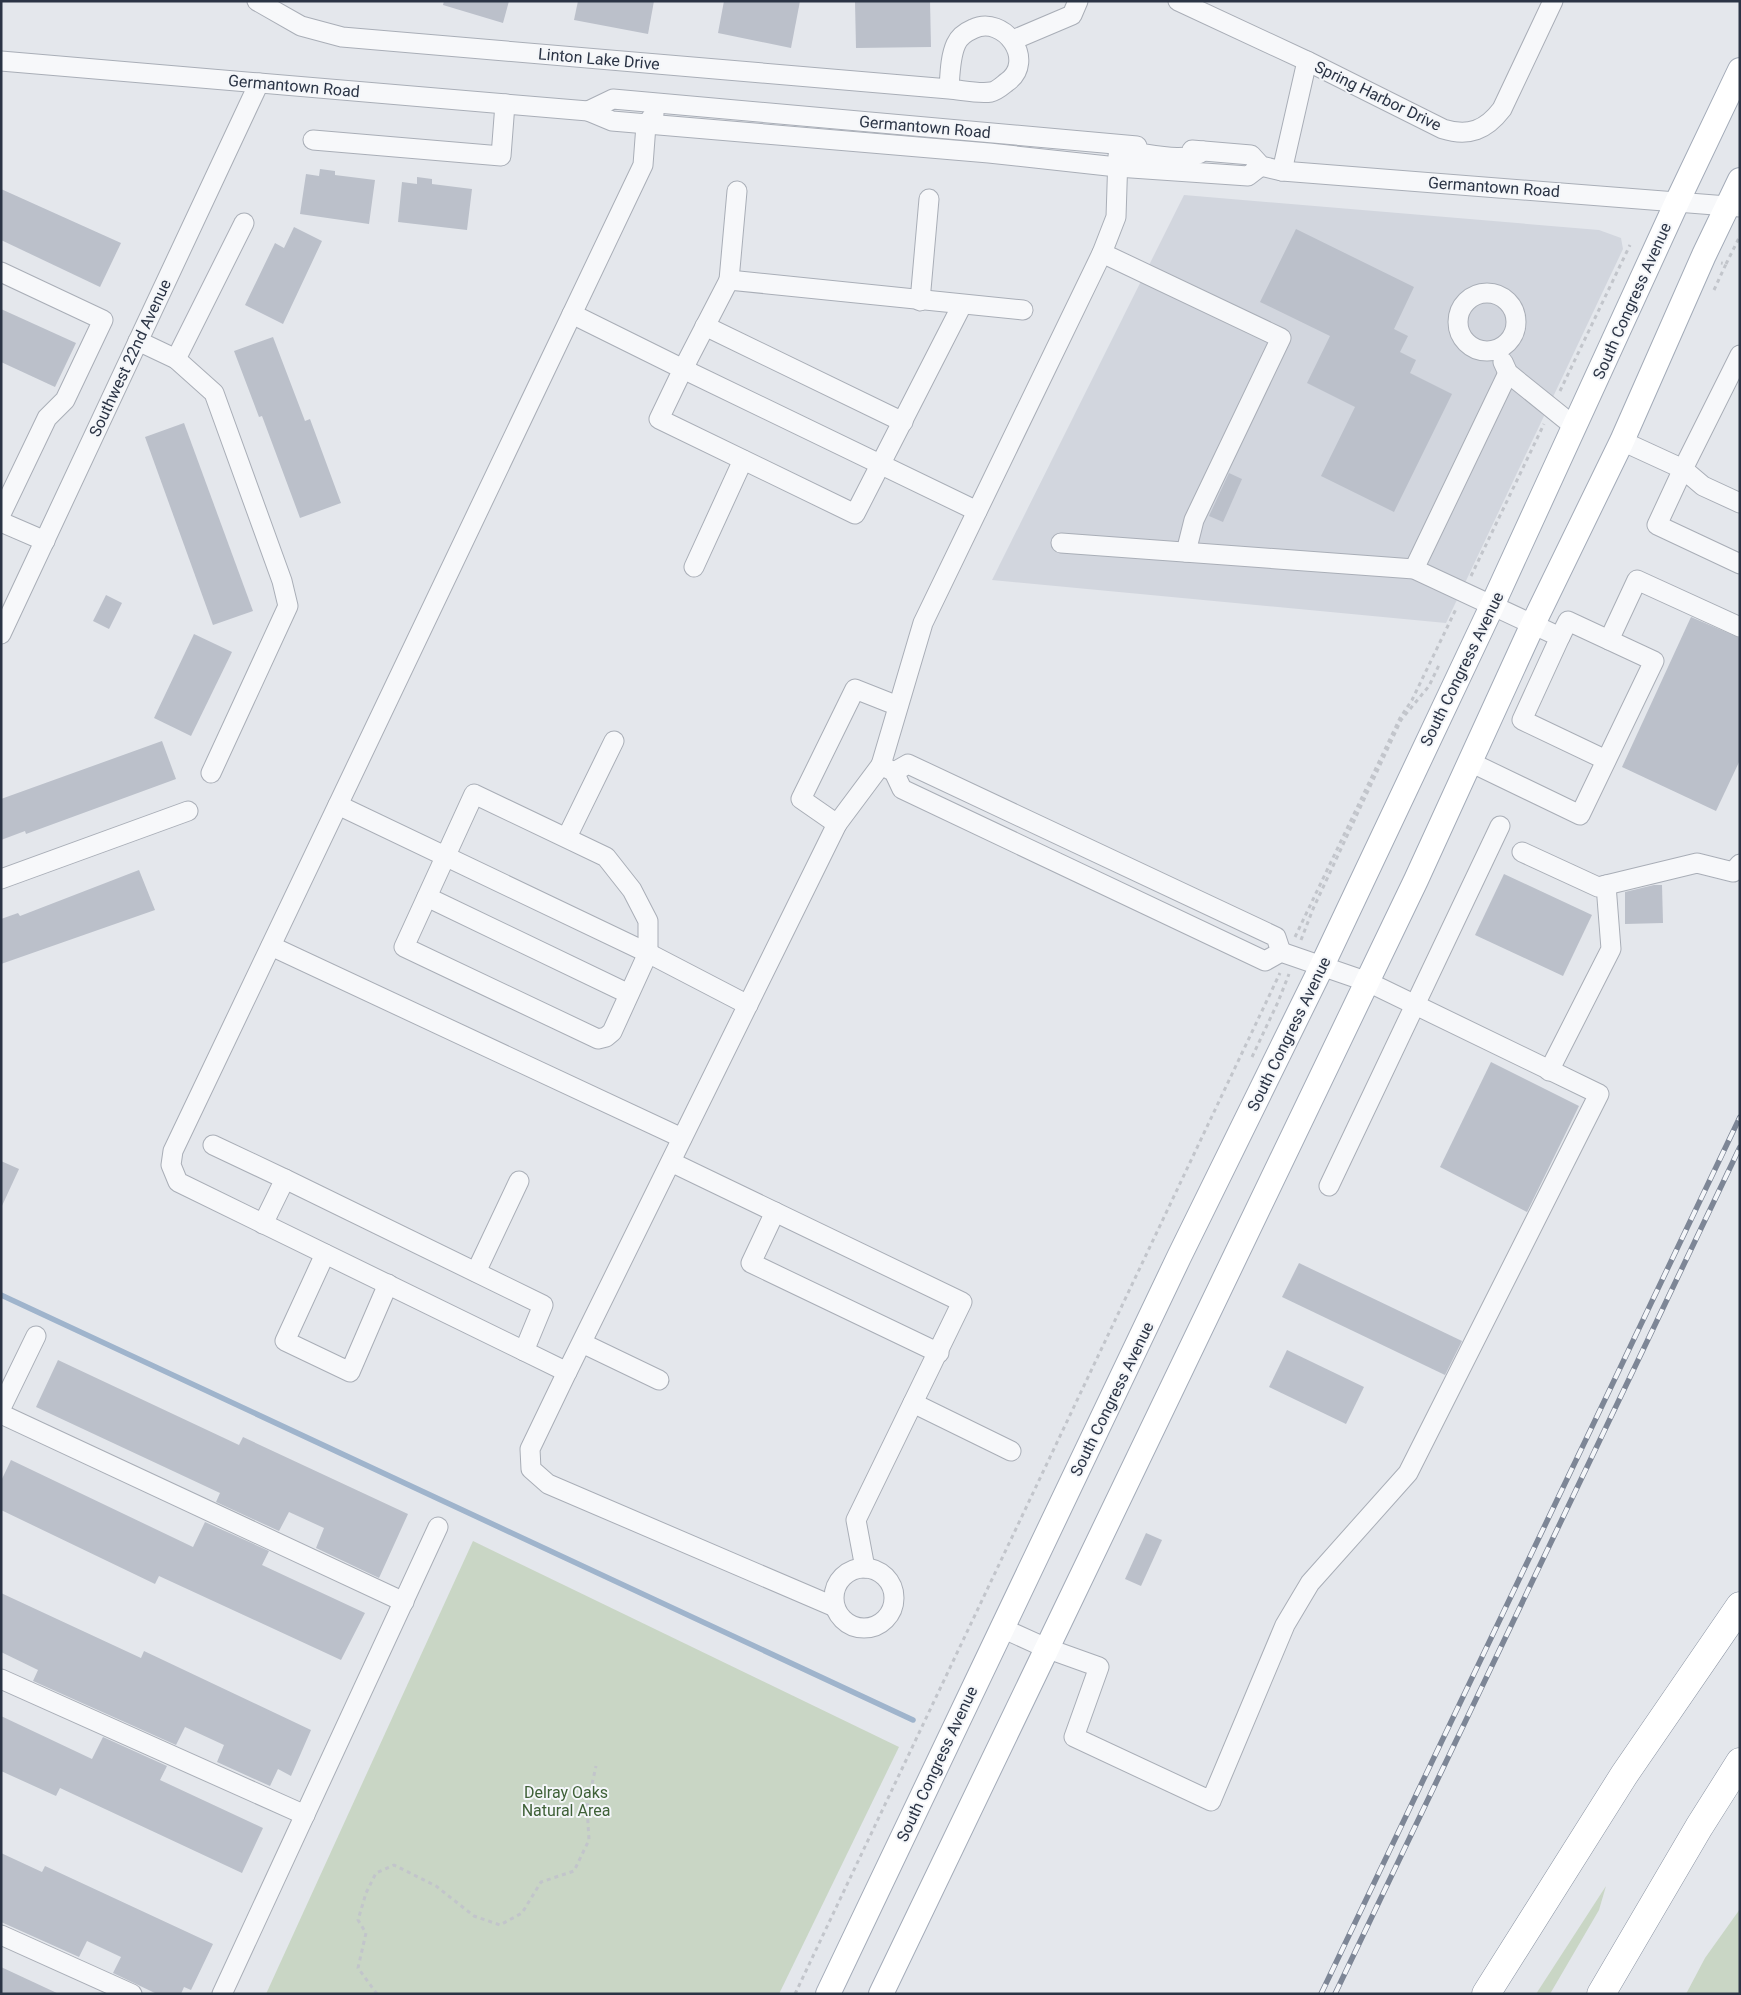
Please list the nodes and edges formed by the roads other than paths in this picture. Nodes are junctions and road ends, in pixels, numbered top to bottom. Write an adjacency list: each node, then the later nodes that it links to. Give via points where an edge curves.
1 (257, 1): 10 (street, Linton Lake Drive, via 301,26 342,37)
2 (1078, 1): 5 (street, via 1072,15)
3 (1178, 1): 7 (street, Spring Harbor Drive)
4 (1553, 1): 7 (street, Spring Harbor Drive, via 1502,109 1494,120 1470,133 1444,129)
5 (1013, 40): 10 (street, Linton Lake Drive, via 1018,52 1014,78 993,92); 10 (street, via 990,26 977,27 965,33 956,43 952,56)
6 (1, 61): 9 (street, Germantown Road)
7 (1307, 61): 19 (street, Spring Harbor Drive)
8 (1740, 70): 23 (main road, South Congress Avenue)
9 (258, 83): 11 (street, Germantown Road); 34 (street, Southwest 22nd Avenue)
10 (949, 89)
11 (505, 104): 12 (street, Germantown Road); 15 (street, via 501,156)
12 (588, 111): 13 (street, Germantown Road, via 613,100); 14 (street, Germantown Road, via 612,121)
13 (831, 119): 14 (street, via 826,125 662,112 652,115); 16 (street, Germantown Road)
14 (646, 125): 18 (street, Germantown Road, via 989,153); 32 (street, via 643,165)
15 (314, 140)
16 (1203, 151): 17 (street, Germantown Road, via 1251,155); 18 (street, via 1196,157 1186,158 1123,152 1118,156)
17 (1261, 166): 18 (street, Germantown Road, via 1248,176); 19 (street, Germantown Road)
18 (1117, 167): 26 (street, via 1116,217)
19 (1282, 171): 23 (street, Germantown Road)
20 (1740, 180): 24 (main road)
21 (737, 192): 28 (street)
22 (929, 199): 29 (street)
23 (1678, 200): 24 (street, Germantown Road); 41 (main road, South Congress Avenue)
24 (1734, 206): 42 (main road)
25 (244, 223): 37 (street)
26 (1102, 253): 47 (street); 52 (street, via 1281,338 1194,520)
27 (1, 272): 48 (street, via 103,320 65,400 47,418)
28 (729, 280): 29 (street); 33 (street)
29 (920, 301): 30 (street)
30 (962, 305): 31 (street); 40 (street)
31 (1023, 310)
32 (572, 314): 38 (street); 69 (street)
33 (705, 326): 38 (street); 40 (street)
34 (138, 341): 37 (street); 50 (street, Southwest 22nd Avenue)
35 (1497, 349): 39 (street)
36 (1740, 354): 45 (street)
37 (176, 359): 67 (street, via 214,393 282,581 288,606)
38 (683, 369): 43 (street, via 659,419); 44 (street)
39 (1508, 373): 41 (street); 55 (street)
40 (903, 422): 44 (street)
41 (1575, 427): 56 (main road, South Congress Avenue)
42 (1622, 441): 45 (street); 57 (main road)
43 (743, 460): 44 (street, via 855,514); 54 (street)
44 (881, 464): 47 (street)
45 (1683, 469): 46 (street, via 1703,486); 53 (street, via 1657,525)
46 (1740, 503)
47 (977, 511): 62 (street, via 923,623)
48 (1, 514)
49 (1, 522): 50 (street)
50 (44, 541): 59 (street, Southwest 22nd Avenue)
51 (1060, 543): 52 (street)
52 (1186, 552): 55 (street)
53 (1740, 564)
54 (694, 567)
55 (1414, 569): 56 (street)
56 (1492, 606): 57 (street); 88 (main road, South Congress Avenue)
57 (1533, 624): 60 (street); 65 (main road)
58 (1740, 627): 61 (street, via 1638,580)
59 (1, 634)
60 (1560, 637): 61 (street, via 1568,621); 64 (street, via 1522,720)
61 (1609, 640): 64 (street, via 1654,661)
62 (898, 706): 66 (street); 72 (street, via 855,689 801,799)
63 (614, 742): 74 (street)
64 (1606, 760): 65 (street, via 1580,815)
65 (1470, 762): 89 (main road)
66 (887, 768): 68 (street, via 908,764); 70 (street, via 902,789); 72 (street)
67 (210, 773)
68 (959, 787): 70 (street); 75 (street)
69 (338, 805): 77 (street); 85 (street)
70 (948, 810): 79 (street)
71 (188, 811): 80 (street)
72 (837, 824): 91 (street)
73 (1500, 826): 92 (street)
74 (567, 837): 77 (street, via 474,794); 86 (street, via 606,857 632,890 648,921)
75 (1075, 842): 79 (street); 82 (street)
76 (1522, 852): 81 (street, via 1598,887)
77 (446, 855): 83 (street); 86 (street)
78 (1740, 864): 81 (street, via 1733,872 1697,863)
79 (1065, 866): 84 (street)
80 (1, 879)
81 (1606, 885): 93 (street, via 1611,949)
82 (1190, 896): 84 (street); 87 (street, via 1276,937)
83 (427, 897): 90 (street); 90 (street, via 404,947 598,1039 612,1032)
84 (1179, 920): 87 (street, via 1265,961)
85 (270, 946): 94 (street); 101 (street, via 173,1151 171,1165 178,1182)
86 (648, 953): 90 (street); 91 (street)
87 (1288, 955): 88 (street)
88 (1321, 968): 89 (street); 120 (main road, South Congress Avenue)
89 (1368, 982): 92 (street); 121 (main road)
90 (628, 994)
91 (748, 1005): 94 (street)
92 (1414, 1005): 93 (street); 99 (street)
93 (1548, 1071): 121 (street, via 1599,1094 1408,1473 1310,1583 1285,1625 1210,1801 1074,1736 1099,1667)
94 (682, 1138): 96 (street)
95 (213, 1145): 97 (street)
96 (670, 1162): 100 (street); 106 (street)
97 (285, 1179): 101 (street); 103 (street)
98 (520, 1181): 103 (street)
99 (1329, 1186)
100 (775, 1212): 108 (street, via 962,1302); 108 (street, via 751,1263)
101 (263, 1224): 102 (street)
102 (325, 1254): 104 (street); 104 (street, via 285,1341 350,1372)
103 (476, 1272): 107 (street, via 543,1305)
104 (388, 1284): 107 (street)
105 (36, 1336): 112 (street)
106 (582, 1343): 109 (street); 110 (street)
107 (524, 1351): 109 (street)
108 (939, 1353): 111 (street)
109 (567, 1372): 119 (street, via 530,1449 531,1469 548,1484)
110 (659, 1380)
111 (913, 1403): 114 (street); 116 (street, via 856,1520)
112 (1, 1408)
113 (1, 1414): 117 (street)
114 (1011, 1451)
115 (438, 1528): 117 (street)
116 (864, 1568): 119 (street, via 855,1569 840,1580 835,1588); 119 (street, via 882,1574 893,1590 891,1610 886,1618 872,1626 857,1627 848,1623)
117 (404, 1602): 124 (street)
118 (1740, 1606): 130 (highway, via 1614,1790)
119 (835, 1607)
120 (1002, 1628): 121 (street); 128 (main road, South Congress Avenue)
121 (1046, 1648): 129 (main road)
122 (1, 1680): 124 (street)
123 (1740, 1762): 131 (highway)
124 (305, 1815): 127 (street)
125 (1, 1935): 126 (street)
126 (132, 1994)
127 (222, 1994)
128 (828, 1994)
129 (881, 1994)
130 (1486, 1994)
131 (1601, 1994)

